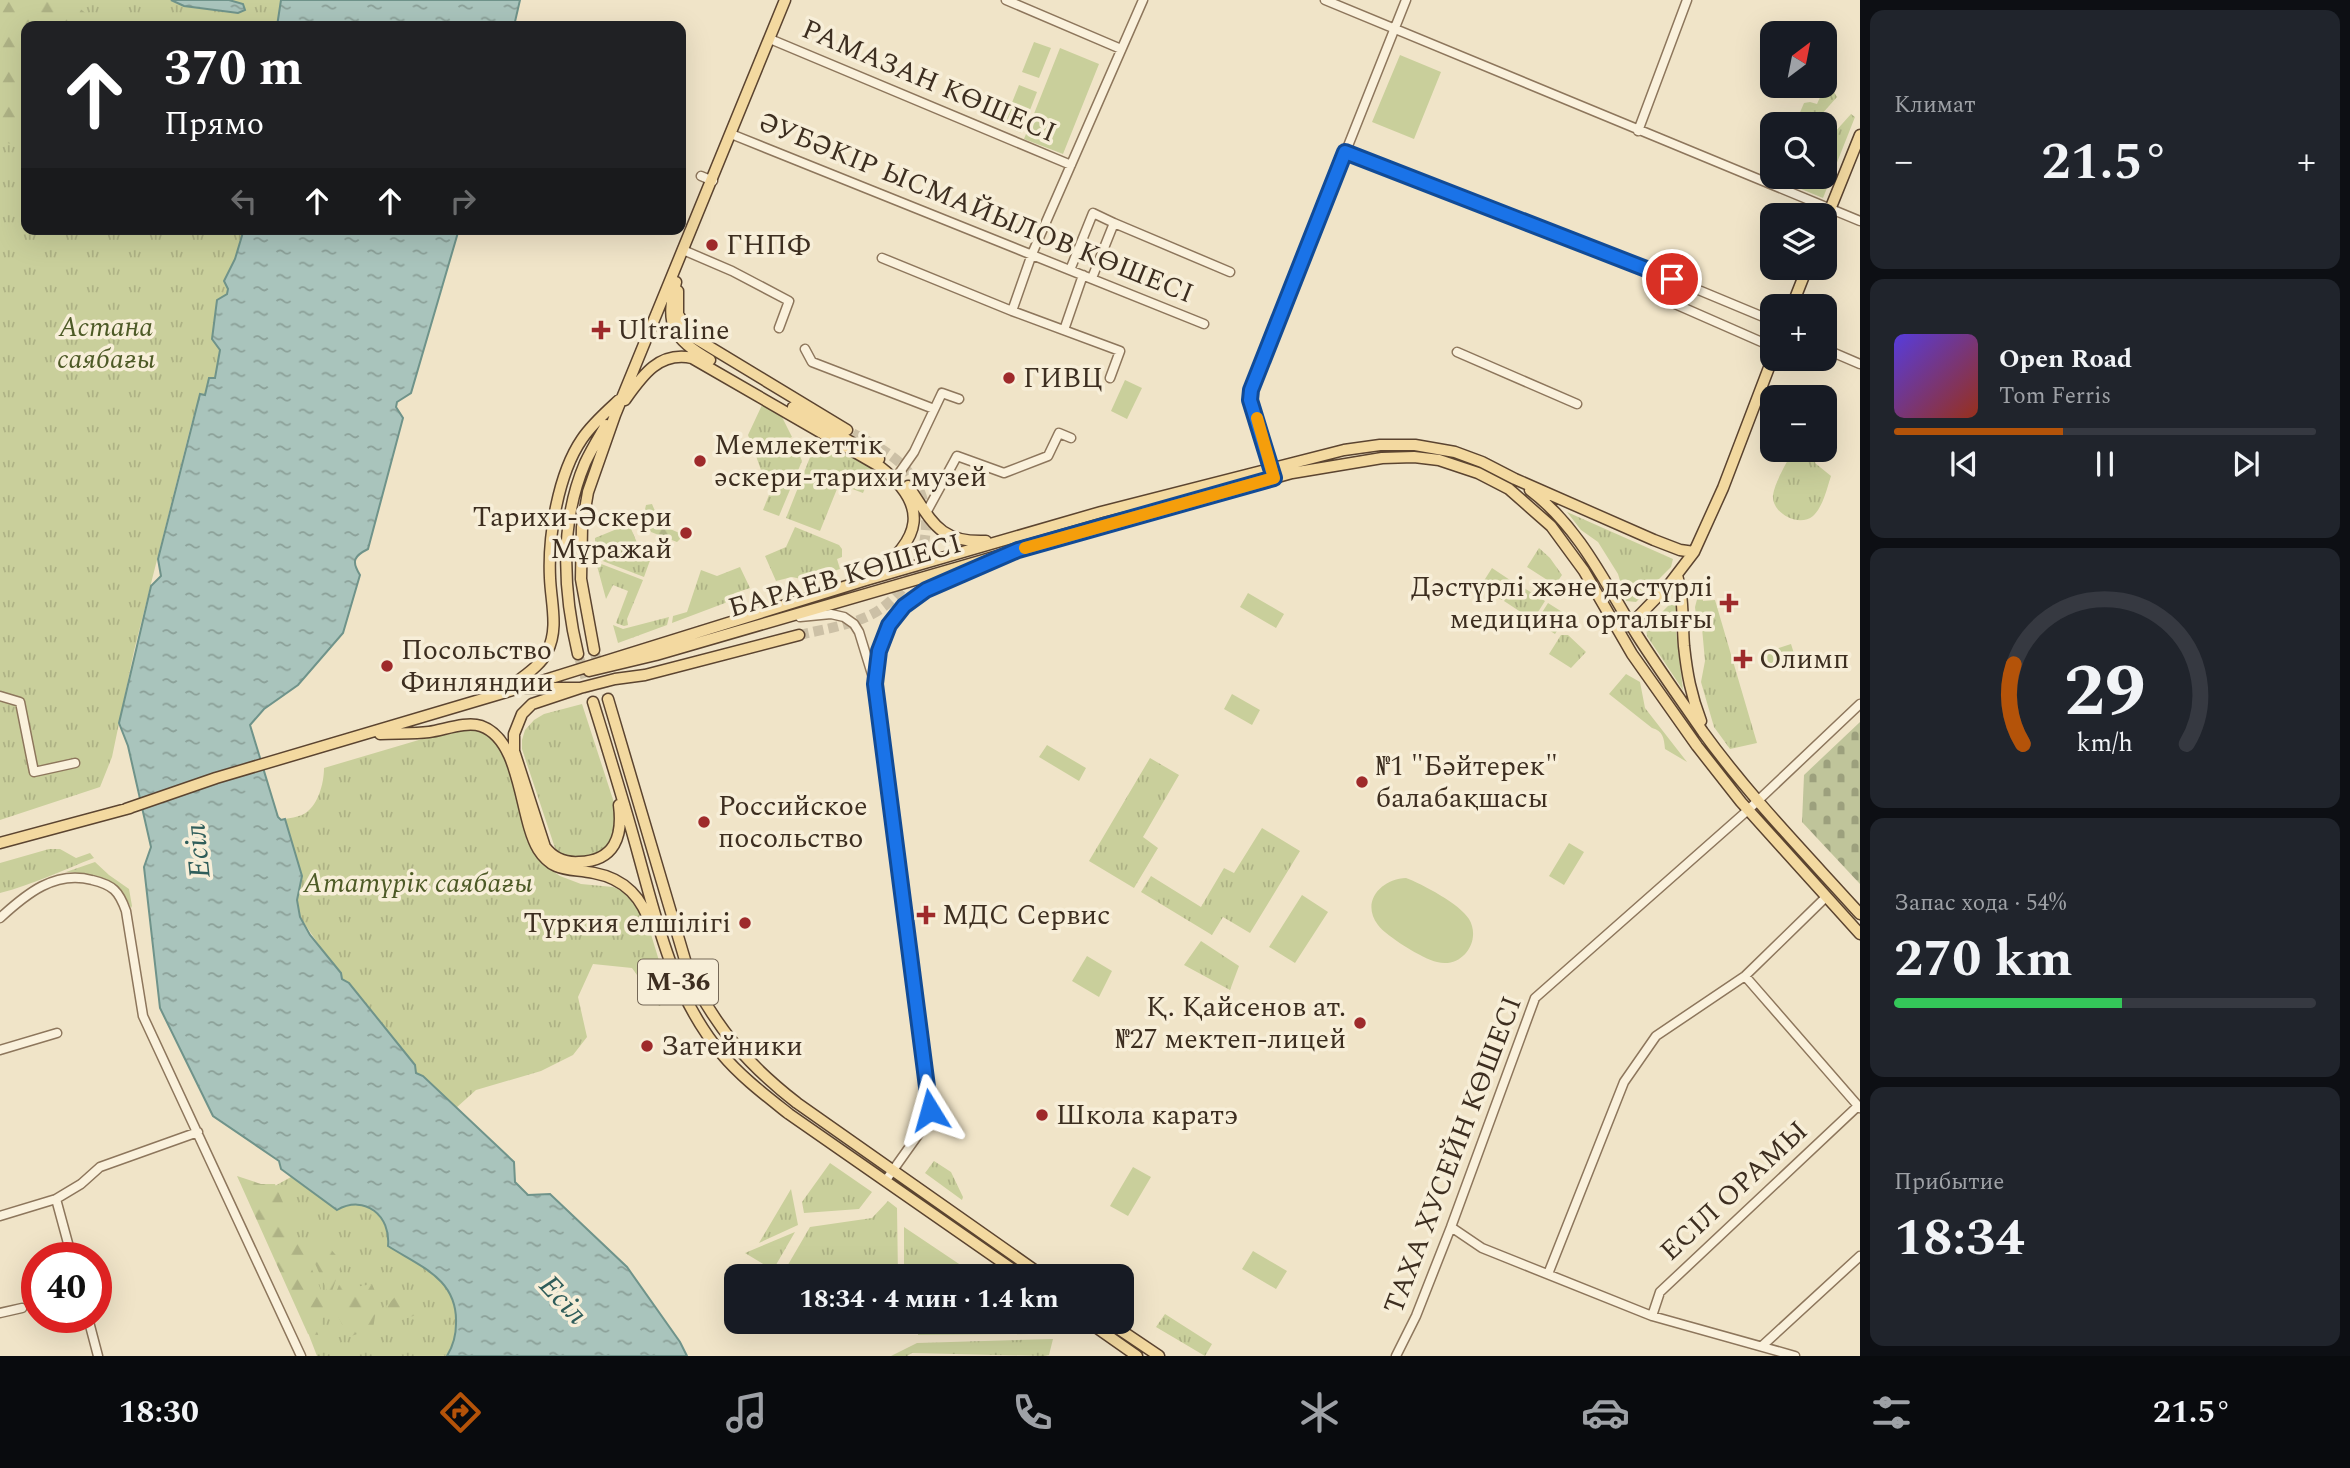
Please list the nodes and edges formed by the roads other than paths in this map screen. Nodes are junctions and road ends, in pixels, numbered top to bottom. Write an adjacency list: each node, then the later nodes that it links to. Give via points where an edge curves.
1 (785, 0): 8 (main road)
2 (1006, 0): 9 (street)
3 (1143, 0): 9 (street)
4 (1325, 0): 7 (street)
5 (1406, 0): 7 (street)
6 (1687, 0): 10 (street)
7 (1394, 30): 10 (street); 13 (street)
8 (770, 39): 11 (main road); 14 (street, РАМАЗАН КӨШЕСІ)
9 (1121, 49): 14 (street)
10 (1638, 131): 17 (street)
11 (731, 134): 16 (main road); 23 (street, ӘУБӘКІР ЫСМАЙЫЛОВ КӨШЕСІ)
12 (1860, 135): 18 (main road)
13 (1345, 152): 29 (street); 50 (street, via 1251,390)
14 (1071, 165): 23 (street)
15 (701, 177): 16 (street)
16 (713, 181): 22 (main road)
17 (1815, 203)
18 (1832, 203)
19 (1837, 212): 20 (street)
20 (1860, 221)
21 (1114, 223): 25 (street, via 1093,213); 26 (street); 28 (street)
22 (683, 250): 27 (main road); 33 (street, via 789,301); 42 (main road)
23 (1032, 254): 25 (street, ӘУБӘКІР ЫСМАЙЫЛОВ КӨШЕСІ); 30 (street)
24 (882, 258): 30 (street)
25 (1070, 270): 28 (street, ӘУБӘКІР ЫСМАЙЫЛОВ КӨШЕСІ)
26 (1230, 272)
27 (678, 274): 47 (main road, via 678,314 690,335); 52 (main road, via 670,311 683,342 864,449)
28 (1087, 276): 32 (street, ӘУБӘКІР ЫСМАЙЫЛОВ КӨШЕСІ); 34 (street)
29 (1672, 279): 31 (street); 35 (street, via 1670,293 1675,303)
30 (1012, 311): 34 (street)
31 (1760, 316)
32 (1204, 324)
33 (779, 328)
34 (1064, 330): 41 (street, via 1120,351)
35 (1760, 340)
36 (805, 349): 45 (street, via 811,362)
37 (1457, 352): 44 (street)
38 (1837, 354): 39 (street)
39 (1860, 364)
40 (1768, 371): 60 (main road)
41 (1110, 378)
42 (622, 397): 46 (main road); 68 (main road, via 585,463 568,523 566,590); 74 (main road, via 590,427 560,490 550,562 554,633 547,653)
43 (959, 399): 45 (street, via 942,393)
44 (1577, 404)
45 (934, 409): 52 (street)
46 (615, 415): 52 (main road, via 641,377 657,363 674,356 692,358); 67 (main road, via 588,492 582,527 581,579)
47 (847, 430)
48 (1071, 438): 55 (street, via 1059,433 1048,456 1004,473 957,456)
49 (1313, 457): 50 (main road, БАРАЕВ КӨШЕСІ); 51 (street); 54 (main road, БАРАЕВ КӨШЕСІ, via 1380,445 1429,446 1469,457)
50 (1271, 467): 53 (street); 56 (main road, БАРАЕВ КӨШЕСІ)
51 (1315, 468): 53 (main road, БАРАЕВ КӨШЕСІ); 66 (main road, БАРАЕВ КӨШЕСІ, via 1414,457 1459,466 1509,489 1534,508 1568,546)
52 (897, 477): 55 (main road); 62 (main road, via 911,505 912,531 901,552)
53 (1274, 478): 57 (main road, БАРАЕВ КӨШЕСІ)
54 (1515, 479): 60 (main road, via 1654,540); 64 (main road, via 1542,499 1577,538)
55 (926, 513): 58 (main road, via 939,531 957,540)
56 (1070, 521): 57 (main road); 58 (main road, БАРАЕВ КӨШЕСІ)
57 (1073, 534): 59 (main road, БАРАЕВ КӨШЕСІ)
58 (1004, 540): 62 (main road, БАРАЕВ КӨШЕСІ)
59 (1018, 550): 63 (main road, БАРАЕВ КӨШЕСІ); 71 (street, via 926,590 904,606 885,633)
60 (1694, 552): 61 (main road)
61 (1677, 575): 64 (main road); 80 (main road, via 1683,594 1689,688)
62 (866, 580): 72 (main road, БАРАЕВ КӨШЕСІ)
63 (764, 623): 69 (main road, БАРАЕВ КӨШЕСІ); 71 (street, via 831,614 848,619 859,632)
64 (1631, 624): 66 (main road); 80 (main road)
65 (799, 635): 70 (main road)
66 (1622, 635): 84 (main road, БАРАЕВ КӨШЕСІ)
67 (594, 650)
68 (578, 654)
69 (656, 655): 70 (main road); 72 (main road, БАРАЕВ КӨШЕСІ)
70 (615, 679): 73 (main road)
71 (875, 684): 96 (street, via 930,1110)
72 (517, 688): 73 (main road); 74 (main road)
73 (580, 688): 82 (main road, via 532,704 514,734 514,751 550,853 568,862 582,862 597,861 610,851 622,823)
74 (503, 693): 79 (main road)
75 (0, 696): 81 (street, via 20,702 34,772)
76 (608, 699): 96 (main road, M-36, via 688,970 715,1021 773,1084)
77 (593, 702): 82 (main road, M-36)
78 (1860, 704): 83 (street, ТАХА ХУСЕЙН КӨШЕСІ)
79 (366, 734): 85 (main road); 91 (main road, via 470,725 493,733 510,758 537,846 547,861 561,870 596,873 635,894 645,907 665,966)
80 (1705, 735): 83 (main road)
81 (75, 763)
82 (616, 773): 91 (main road, M-36, via 664,947)
83 (1758, 800): 84 (street, ТАХА ХУСЕЙН КӨШЕСІ); 87 (main road)
84 (1748, 810): 86 (main road, БАРАЕВ КӨШЕСІ); 100 (street, ТАХА ХУСЕЙН КӨШЕСІ, via 1535,998)
85 (0, 843)
86 (1826, 897): 89 (main road, БАРАЕВ КӨШЕСІ); 90 (street)
87 (1860, 914)
88 (0, 918): 95 (street, via 20,899 60,878 80,876 106,883 120,895 143,1016)
89 (1860, 934)
90 (1745, 976): 94 (street); 105 (street, via 1656,1036 1624,1083)
91 (685, 998): 97 (main road, M-36, via 721,1053 747,1080)
92 (57, 1033): 93 (street)
93 (0, 1050)
94 (1859, 1107): 108 (street, ЕСІЛ ОРАМЫ, via 1660,1292)
95 (198, 1132): 98 (street, via 100,1167); 114 (street)
96 (894, 1170): 97 (street); 104 (main road, M-36)
97 (886, 1181): 103 (main road, M-36)
98 (56, 1199): 99 (street); 101 (street)
99 (0, 1216)
100 (1451, 1227): 105 (street, via 1482,1248); 117 (street, ТАХА ХУСЕЙН КӨШЕСІ)
101 (68, 1242)
102 (1860, 1255): 112 (street)
103 (1005, 1264)
104 (1026, 1264)
105 (1548, 1274): 108 (street)
106 (21, 1308): 107 (street)
107 (0, 1312)
108 (1652, 1316): 112 (street)
109 (92, 1333): 113 (street)
110 (1106, 1334): 115 (main road)
111 (1126, 1334): 116 (main road)
112 (1762, 1346): 118 (street)
113 (98, 1356)
114 (300, 1356)
115 (1137, 1356)
116 (1159, 1356)
117 (1396, 1356)
118 (1795, 1356)

